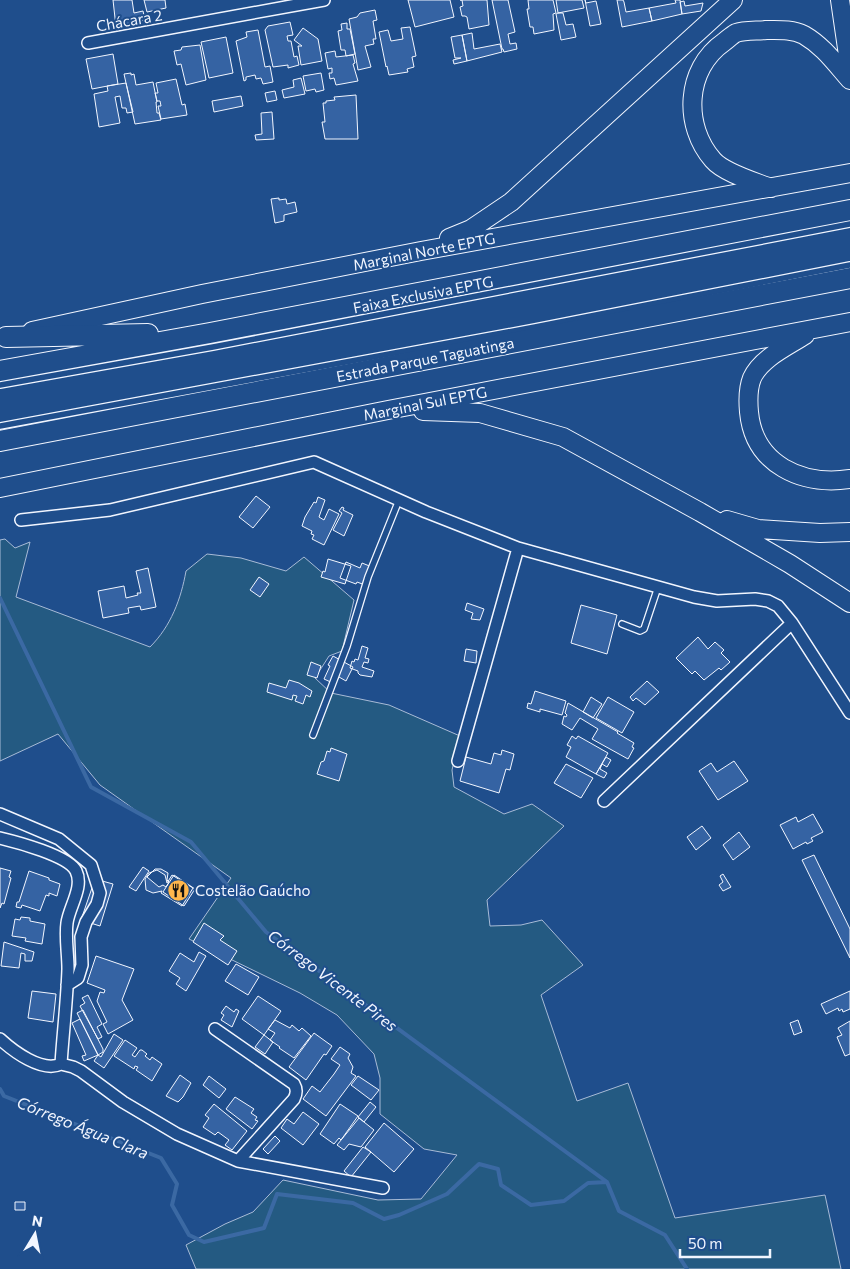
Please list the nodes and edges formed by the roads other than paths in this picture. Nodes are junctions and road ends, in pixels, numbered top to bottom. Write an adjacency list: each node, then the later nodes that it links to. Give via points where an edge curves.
1 (324, 0): 4 (street, Chácara 2)
2 (733, 0): 11 (main road, via 512,202 471,229)
3 (840, 0): 5 (main road)
4 (88, 43)
5 (850, 69)
6 (850, 80): 8 (main road, via 818,44 788,30 737,33 706,59 692,98 693,118 700,140 714,161 736,175)
7 (850, 173): 8 (main road, Marginal Norte EPTG)
8 (772, 188): 11 (main road, Marginal Norte EPTG)
9 (850, 210): 16 (highway)
10 (850, 224): 19 (lane, Faixa Exclusiva EPTG)
11 (421, 251): 17 (main road, Marginal Norte EPTG)
12 (850, 265): 21 (lane)
13 (850, 278): 22 (highway, Estrada Parque Taguatinga)
14 (850, 322): 15 (main road, Marginal Sul EPTG)
15 (814, 329): 20 (main road, Marginal Sul EPTG); 23 (main road, via 762,365 752,377 748,406 750,424 756,441 770,459 791,473 812,480)
16 (210, 333): 17 (highway); 18 (highway)
17 (3, 337)
18 (0, 371)
19 (0, 385)
20 (388, 410): 24 (main road, Marginal Sul EPTG); 26 (main road, via 480,413 563,437)
21 (0, 426)
22 (0, 441)
23 (850, 479)
24 (0, 488)
25 (399, 500): 27 (street, via 314,462 110,510); 29 (street); 35 (lane)
26 (700, 512): 28 (main road, via 758,529); 31 (main road)
27 (21, 520)
28 (850, 532)
29 (518, 548): 30 (street); 36 (street)
30 (658, 587): 32 (street, via 717,601 768,601 778,606); 33 (lane, via 644,629 640,631)
31 (850, 603)
32 (792, 623): 34 (street); 37 (street)
33 (622, 624)
34 (850, 713)
35 (313, 734)
36 (458, 762)
37 (604, 801)
38 (0, 814): 40 (street, via 59,838 91,866 100,893 81,937 82,964 78,978)
39 (0, 838): 40 (street, via 67,861 77,872 74,901 66,925)
40 (67, 986): 43 (street)
41 (215, 1029): 44 (street, via 296,1088 294,1099)
42 (0, 1039): 43 (street, via 34,1061 54,1067)
43 (61, 1064): 44 (street, via 73,1066 123,1102 178,1134)
44 (238, 1161): 45 (street)
45 (383, 1188)

